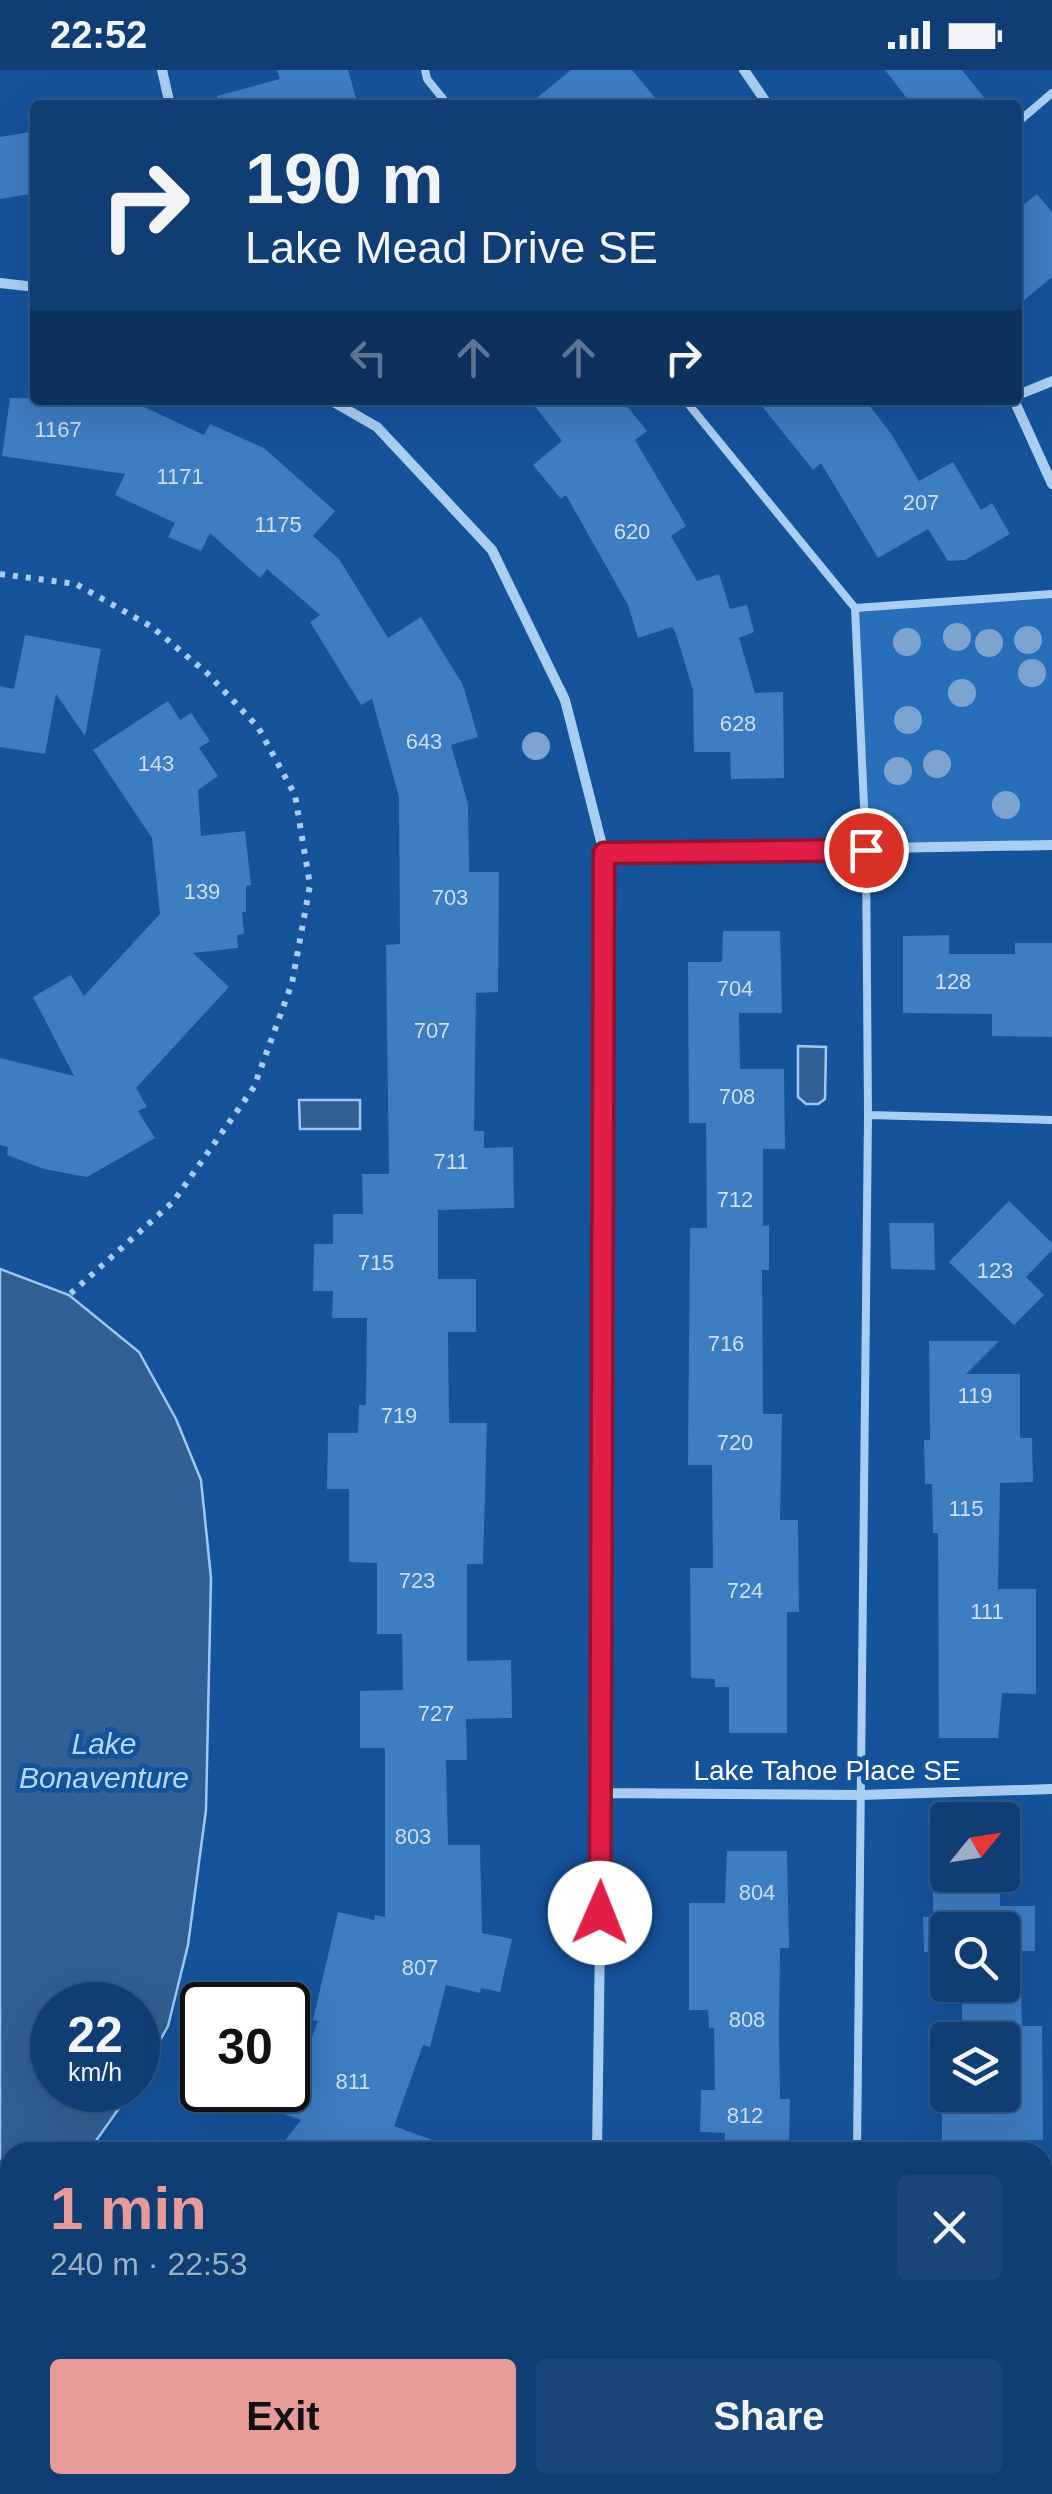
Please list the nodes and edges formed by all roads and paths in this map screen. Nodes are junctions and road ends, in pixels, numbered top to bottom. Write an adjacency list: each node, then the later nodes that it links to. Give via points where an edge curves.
1 (162, 70): 5 (street)
2 (425, 70): 6 (lane)
3 (744, 70): 7 (street)
4 (1052, 93): 8 (lane)
5 (169, 100)
6 (445, 100)
7 (765, 100)
8 (1022, 119)
9 (0, 283): 10 (street)
10 (30, 286)
11 (1052, 381): 12 (street)
12 (1022, 394)
13 (339, 405): 22 (street, via 377,427 492,550 565,700)
14 (689, 405): 19 (lane)
15 (1019, 405): 16 (street)
16 (1052, 484)
17 (0, 574): 25 (path, via 76,584 152,627 207,673 258,727 295,795 310,885 292,982 254,1087 172,1202)
18 (1052, 594): 19 (lane)
19 (854, 608): 21 (lane)
20 (1052, 844): 21 (street)
21 (866, 850): 22 (street); 23 (lane)
22 (604, 853): 27 (street)
23 (868, 1116): 24 (lane); 28 (lane)
24 (1052, 1120)
25 (69, 1296)
26 (1052, 1789): 28 (street, Lake Tahoe Place SE)
27 (602, 1793): 28 (street, Lake Tahoe Place SE); 29 (street)
28 (861, 1796): 30 (lane)
29 (597, 2142)
30 (857, 2142)

